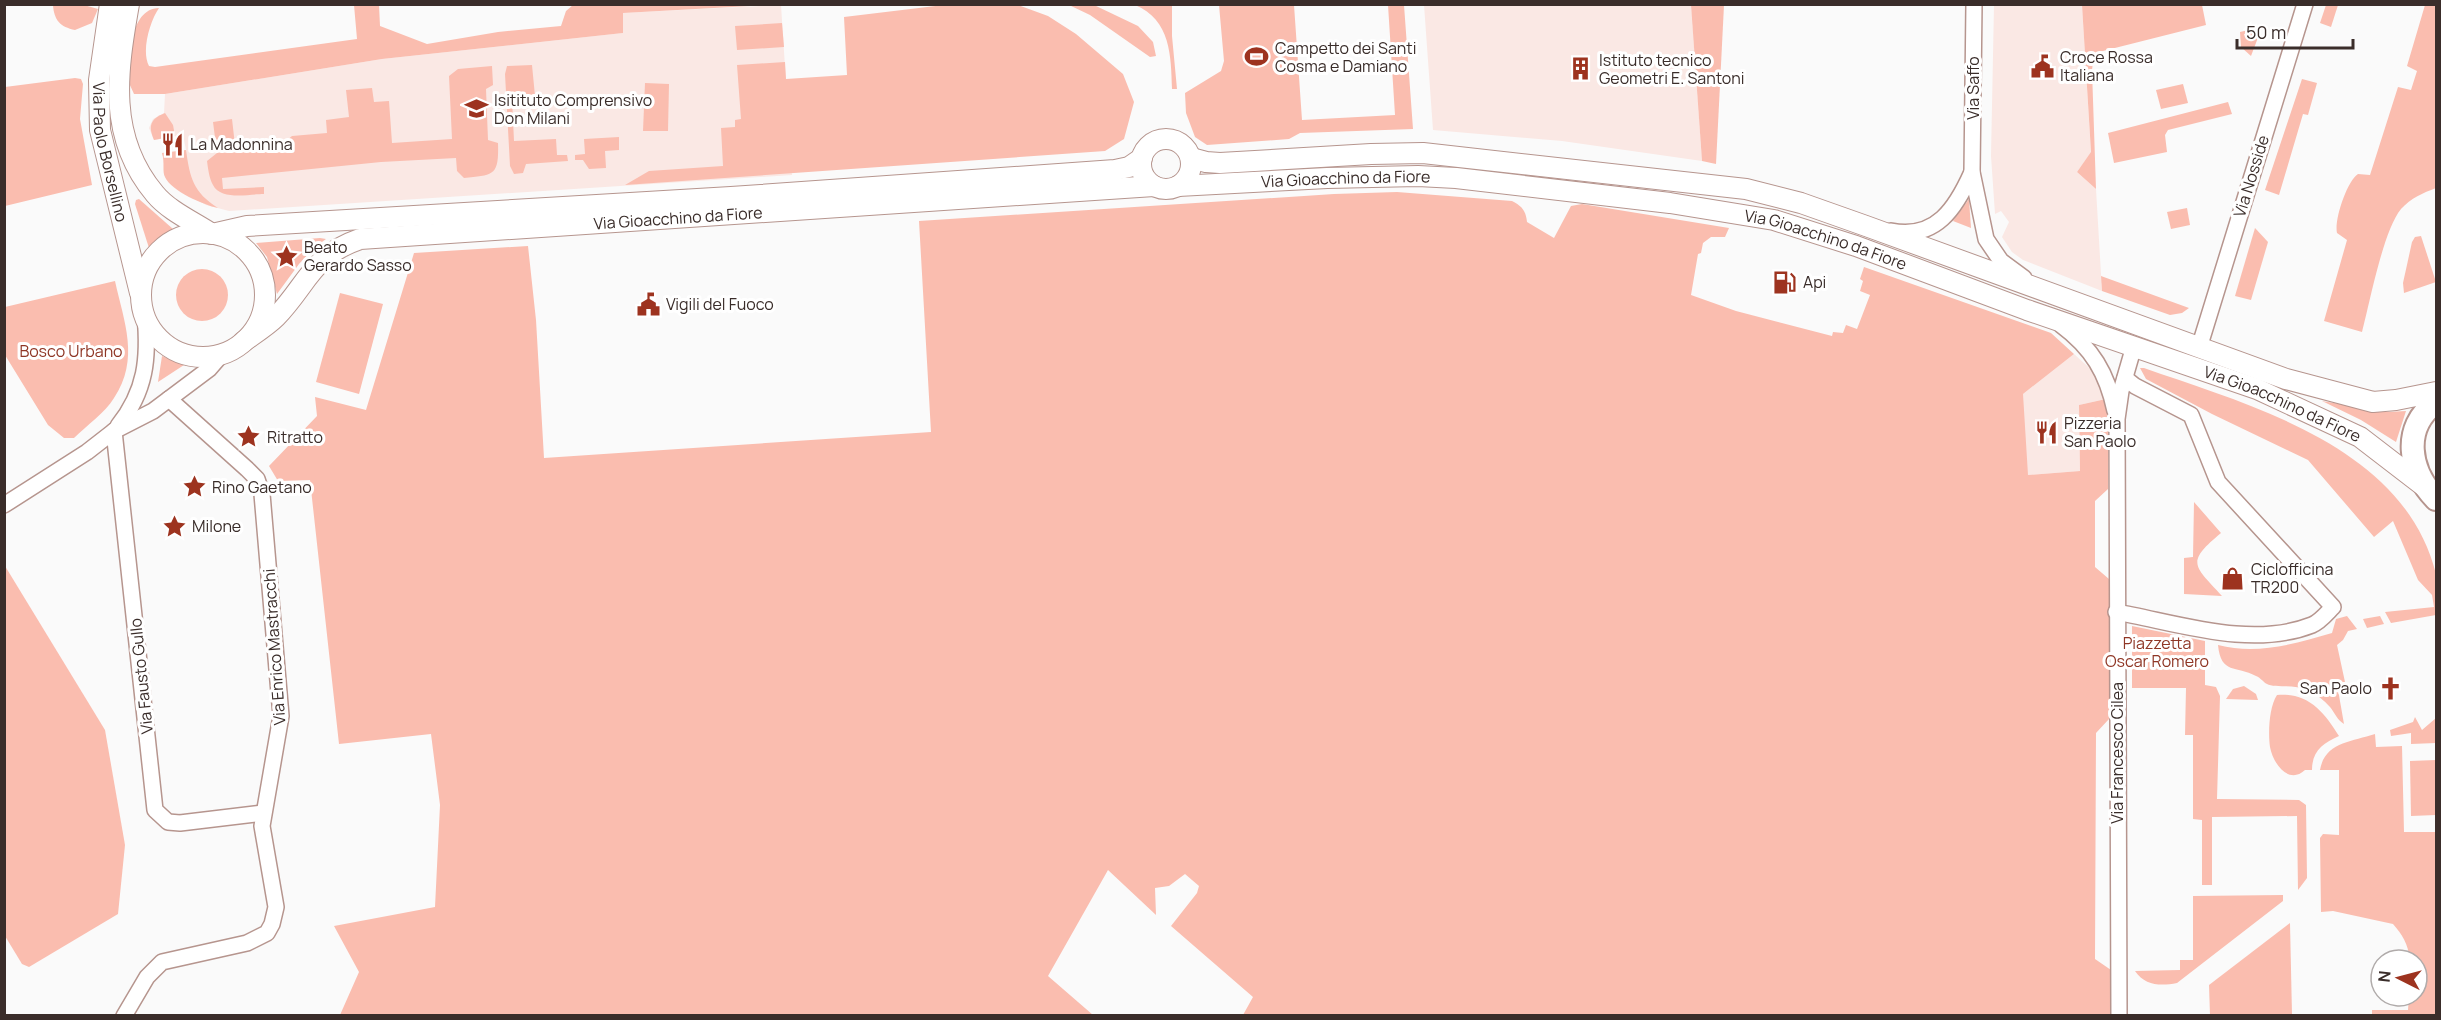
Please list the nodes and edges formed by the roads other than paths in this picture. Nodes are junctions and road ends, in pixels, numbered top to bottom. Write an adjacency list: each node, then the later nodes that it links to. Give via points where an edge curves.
1 (110, 4): 13 (street, Via Paolo Borsellino, via 99,80 100,130)
2 (129, 4): 11 (street, Via Paolo Borsellino, via 120,53 118,106 132,157 156,195)
3 (1974, 4): 7 (street, Via Saffo)
4 (2305, 4): 17 (street, Via Nosside)
5 (1142, 158): 6 (street, via 1151,144 1167,139 1182,144); 8 (street, via 1143,174); 11 (street, Via Gioacchino da Fiore, via 1115,170 247,226)
6 (1191, 158): 9 (street, via 1189,174); 10 (street, Via Gioacchino da Fiore, via 1220,163 1423,153 1746,189)
7 (1972, 172): 10 (street, via 1941,222 1904,234); 12 (street, via 1986,238 2001,261 2016,274)
8 (1154, 186): 9 (street); 15 (street, Via Gioacchino da Fiore, via 360,239 329,253 311,270 276,317)
9 (1178, 186): 14 (street, Via Gioacchino da Fiore, via 1418,176 1752,215 1810,230)
10 (1866, 226): 12 (street, Via Gioacchino da Fiore)
11 (212, 234): 13 (street, via 185,236 162,249 146,272); 15 (street, via 244,248 262,278 262,313)
12 (2057, 295): 17 (street, Via Gioacchino da Fiore)
13 (143, 307): 18 (street, via 159,338 182,353 209,357); 24 (street, via 148,350 143,378 128,414)
14 (2051, 318): 16 (street, Via Gioacchino da Fiore); 23 (street, via 2080,339 2094,357 2108,382)
15 (243, 342): 18 (street)
16 (2134, 346): 19 (street); 25 (street, Via Gioacchino da Fiore, via 2257,389 2361,437)
17 (2199, 348): 20 (street, Via Gioacchino da Fiore, via 2286,379 2373,402)
18 (222, 354): 21 (street, via 209,369)
19 (2125, 378): 23 (street); 28 (street, via 2191,415 2218,482 2333,607 2314,625 2272,634 2228,633)
20 (2436, 392)
21 (169, 399): 24 (street); 29 (street, Via Enrico Mastracchi, via 248,469 262,494 281,716)
22 (2436, 402): 25 (main road, via 2420,420 2413,454 2416,472)
23 (2117, 419): 28 (street, Via Francesco Cilea)
24 (114, 431): 26 (street); 29 (street, Via Fausto Gullo, via 155,810 168,822 180,823)
25 (2431, 493): 27 (main road)
26 (4, 505)
27 (2436, 509)
28 (2116, 612): 31 (street, Via Francesco Cilea)
29 (263, 813): 30 (street, Via Enrico Mastracchi, via 263,840 276,908 267,933 248,943 162,962 147,977)
30 (124, 1016)
31 (2119, 1016)

